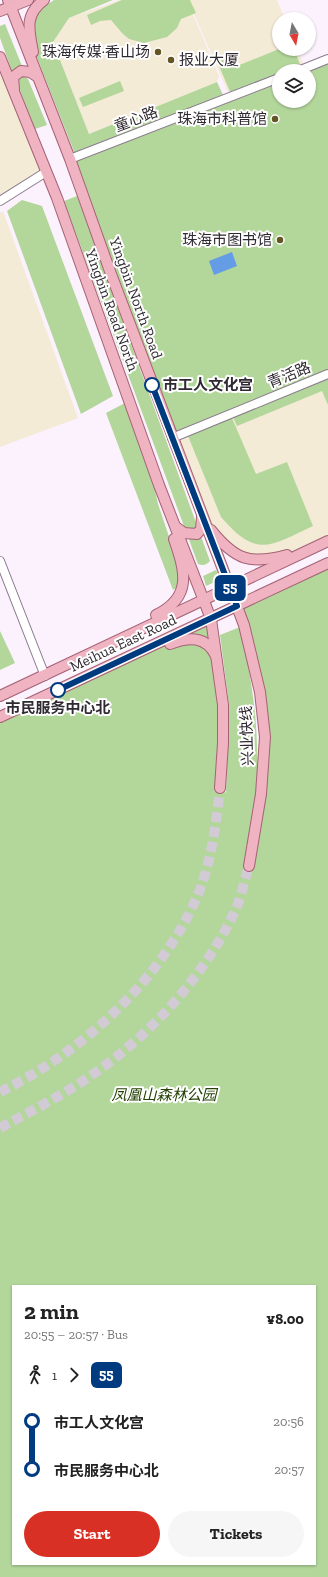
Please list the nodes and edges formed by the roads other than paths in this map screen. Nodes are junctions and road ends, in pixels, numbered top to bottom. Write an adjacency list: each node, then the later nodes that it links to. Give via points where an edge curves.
1 (28, 0): 3 (main road)
2 (44, 0): 9 (main road, via 31,14 31,38)
3 (10, 3): 4 (main road); 9 (main road, Yingbin North Road)
4 (0, 11)
5 (0, 56): 11 (main road, Yingbin Road North)
6 (328, 59): 7 (street)
7 (316, 64)
8 (0, 71): 11 (main road)
9 (38, 77): 11 (main road, via 30,72 21,71 13,77); 12 (main road, Yingbin North Road)
10 (272, 81): 12 (street, 童心路)
11 (14, 91): 13 (main road, Yingbin Road North)
12 (70, 159): 16 (main road, Yingbin North Road)
13 (46, 172): 14 (street); 17 (main road, Yingbin Road North)
14 (0, 201)
15 (328, 374): 16 (street, 青活路)
16 (172, 438): 18 (main road, Yingbin North Road)
17 (159, 485): 19 (main road, Yingbin Road North); 29 (main road, via 162,504 183,566 184,580 180,592 167,609 104,640)
18 (203, 518): 19 (main road, via 197,534 184,534); 21 (main road, via 225,547 242,558 269,559); 24 (main road, Yingbin North Road)
19 (176, 527): 25 (main road, Yingbin Road North)
20 (328, 542): 21 (main road)
21 (318, 546): 24 (main road, Meihua East Road)
22 (0, 561): 30 (street)
23 (328, 563): 26 (main road, Meihua East Road)
24 (230, 587): 25 (main road, Meihua East Road); 26 (main road, Yingbin North Road)
25 (204, 599): 27 (main road, Yingbin Road North); 29 (main road, Meihua East Road)
26 (237, 606): 27 (main road, Meihua East Road); 35 (main road, 兴业快线, via 256,671 264,737 261,794)
27 (211, 619): 28 (main road, 兴业快线); 31 (main road, Meihua East Road)
28 (218, 661): 31 (main road, via 207,643 189,638 170,644 120,668); 34 (main road, 兴业快线, via 224,719)
29 (72, 663): 30 (main road, Meihua East Road)
30 (45, 676): 32 (main road, Meihua East Road)
31 (85, 678): 33 (main road, Meihua East Road)
32 (0, 696)
33 (0, 717)
34 (220, 788)
35 (249, 866)

